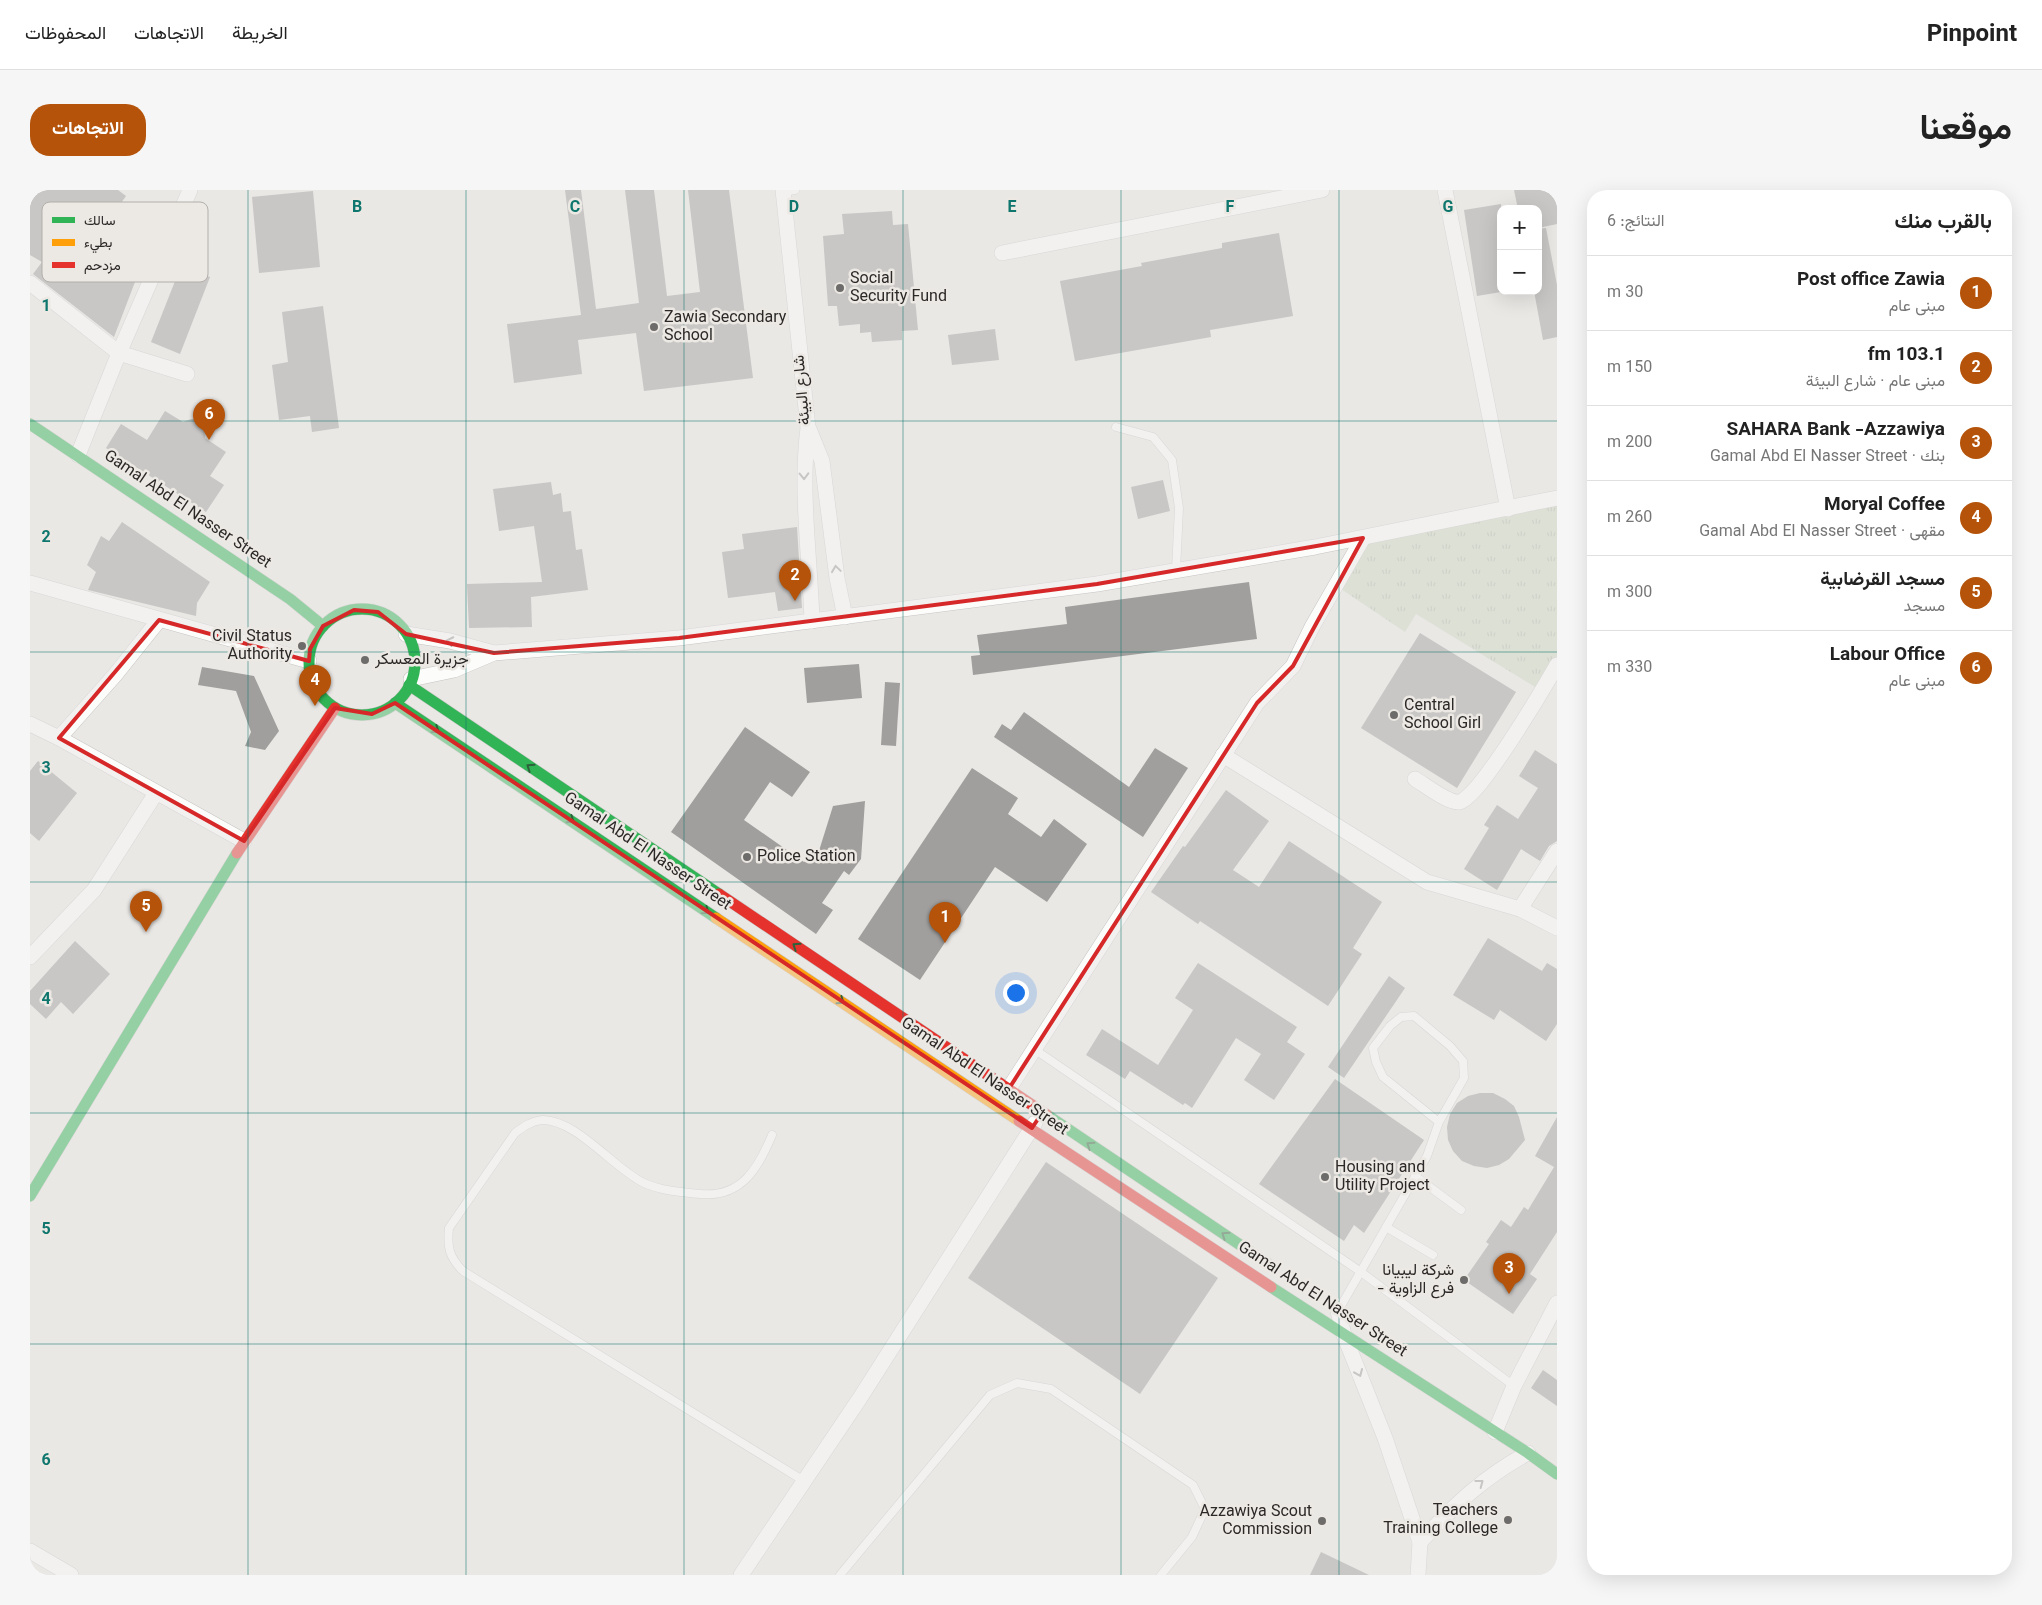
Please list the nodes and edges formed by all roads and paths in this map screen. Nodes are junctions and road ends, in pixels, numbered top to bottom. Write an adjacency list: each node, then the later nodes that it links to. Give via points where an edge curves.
1 (190, 190): 5 (street)
2 (1322, 190): 6 (street)
3 (1445, 190): 16 (street)
4 (787, 191): 13 (street, شارع البيئة)
5 (185, 202)
6 (1002, 253)
7 (150, 282): 9 (street)
8 (30, 284): 9 (street)
9 (119, 353): 10 (street); 14 (street)
10 (187, 374)
11 (30, 424): 14 (main road, Gamal Abd El Nasser Street)
12 (1116, 427): 18 (lane, via 1153,437 1172,460 1179,508)
13 (808, 428): 20 (street, one-way to 13, via 822,461); 22 (street, شارع البيئة, one-way to 22, via 804,459)
14 (78, 455): 23 (main road, Gamal Abd El Nasser Street, via 283,594)
15 (1557, 498): 16 (street)
16 (1508, 509): 17 (street)
17 (1363, 538): 18 (street); 33 (street, via 1293,666 1257,703)
18 (1176, 570): 20 (street, via 1097,584)
19 (30, 584): 21 (street)
20 (845, 617): 22 (street)
21 (158, 620): 26 (street); 32 (street, via 116,675)
22 (812, 621): 25 (street, via 678,638)
23 (323, 626): 24 (main road, via 342,613 366,609 389,617); 26 (main road, via 310,649)
24 (406, 634): 25 (street, one-way to 24); 28 (main road, via 414,656)
25 (494, 653): 28 (street, via 454,670)
26 (309, 661): 30 (main road, via 310,675 316,688)
27 (1557, 665): 34 (street, via 1501,754 1468,798 1452,801)
28 (410, 682): 29 (main road); 42 (main road, Gamal Abd El Nasser Street, one-way to 28)
29 (395, 703): 30 (main road, via 372,714 359,715); 45 (main road, Gamal Abd El Nasser Street, one-way to 45)
30 (335, 708): 36 (main road)
31 (30, 724): 32 (street)
32 (59, 738): 35 (street)
33 (1223, 755): 38 (street, via 1427,882); 41 (street)
34 (1415, 779)
35 (156, 793): 36 (street); 40 (street, via 94,890)
36 (244, 840): 48 (main road)
37 (1557, 851): 38 (street)
38 (1520, 909): 39 (street)
39 (1557, 928)
40 (30, 956)
41 (1034, 1048): 42 (street); 53 (lane)
42 (1008, 1090): 43 (main road, Gamal Abd El Nasser Street)
43 (1042, 1113): 45 (street); 52 (main road, Gamal Abd El Nasser Street, one-way to 43)
44 (1439, 1122): 44 (lane, via 1383,1077 1376,1062 1373,1048 1401,1016 1414,1016 1463,1061 1464,1078); 47 (lane)
45 (1032, 1128): 57 (main road, Gamal Abd El Nasser Street); 62 (street)
46 (772, 1135): 62 (lane, via 761,1162 741,1185 712,1195 668,1191 643,1182 566,1126 542,1120 527,1124 515,1133 449,1228 449,1253 463,1271)
47 (1416, 1176): 49 (lane); 50 (lane)
48 (30, 1196)
49 (1461, 1210)
50 (1386, 1227): 51 (lane); 53 (lane)
51 (1433, 1255)
52 (1280, 1272)
53 (1361, 1272): 55 (lane); 58 (lane)
54 (1557, 1303): 58 (street)
55 (1334, 1308): 56 (main road, Gamal Abd El Nasser Street); 57 (street)
56 (1354, 1322)
57 (1344, 1335): 59 (main road, Gamal Abd El Nasser Street); 63 (street, one-way to 63, via 1382,1430)
58 (1514, 1386): 59 (street)
59 (1499, 1422): 60 (main road, Gamal Abd El Nasser Street)
60 (1528, 1453): 61 (main road, Gamal Abd El Nasser Street); 63 (street, one-way to 60, via 1482,1481)
61 (1557, 1474)
62 (804, 1481): 66 (street)
63 (1420, 1542): 69 (street)
64 (30, 1551): 65 (street)
65 (62, 1573)
66 (740, 1575)
67 (840, 1575): 68 (lane, via 990,1395 1017,1383 1051,1390 1193,1485 1205,1509 1192,1537)
68 (1161, 1575)
69 (1418, 1575)

